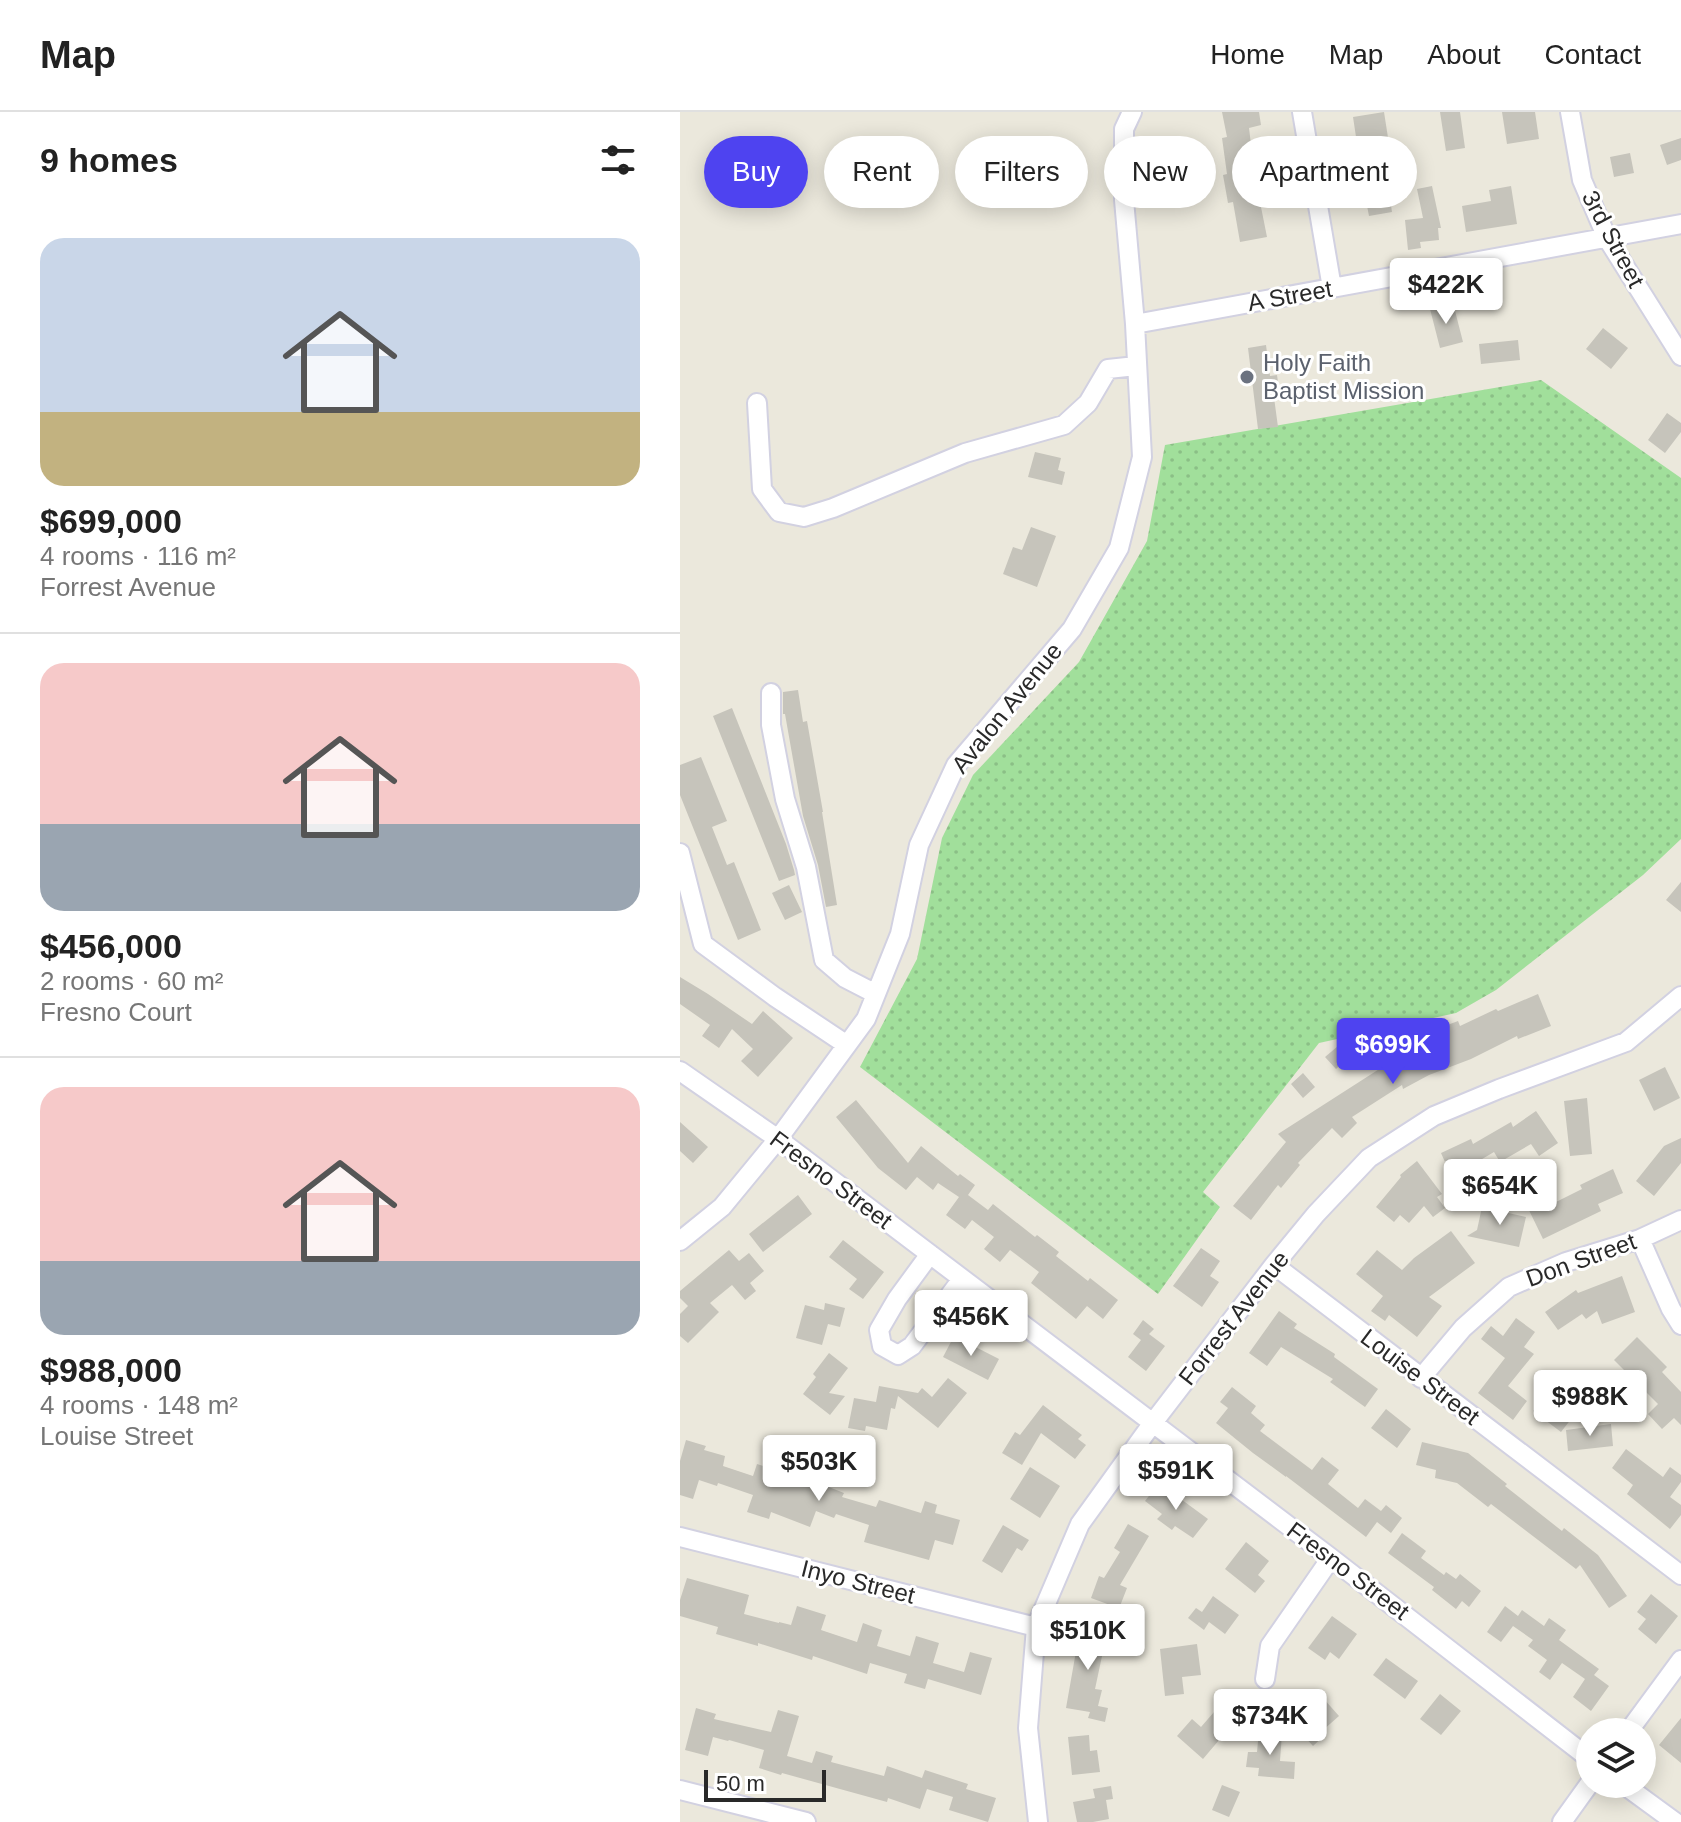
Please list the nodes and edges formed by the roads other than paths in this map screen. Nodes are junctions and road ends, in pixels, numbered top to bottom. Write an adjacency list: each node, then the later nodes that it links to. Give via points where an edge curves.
1 (1132, 112): 7 (street, Avalon Avenue, via 1124,129 1124,200)
2 (1302, 112): 6 (street)
3 (1570, 112): 5 (street, 3rd Street, via 1582,180)
4 (1681, 224): 5 (street, A Street)
5 (1607, 238): 6 (street, A Street); 8 (street, 3rd Street)
6 (1332, 288): 7 (street, A Street)
7 (1135, 324): 9 (street, Avalon Avenue)
8 (1681, 356)
9 (1136, 366): 10 (street, via 1108,369 1088,403 1064,425 965,453 804,517 779,512 762,489); 13 (street, Avalon Avenue, via 1142,457 1119,548 1072,629 956,765 919,845 900,934)
10 (757, 403)
11 (771, 693): 13 (street, via 771,725 785,799 806,867 824,960)
12 (680, 853): 15 (street, via 703,944)
13 (876, 994): 15 (street, Avalon Avenue)
14 (1681, 996): 22 (street, Forrest Avenue, via 1626,1042 1434,1116 1369,1158)
15 (847, 1045): 17 (street, Avalon Avenue)
16 (680, 1071): 17 (street, Fresno Street)
17 (778, 1139): 20 (street, Avalon Avenue, via 722,1207); 21 (street, Fresno Street)
18 (1681, 1220): 19 (street, Don Street)
19 (1640, 1239): 24 (street); 25 (street, Don Street, via 1509,1287 1463,1328)
20 (680, 1241)
21 (930, 1254): 23 (street, Fresno Street); 23 (street, via 879,1330 882,1346 898,1355 912,1346)
22 (1274, 1265): 25 (street, Louise Street); 26 (street, Forrest Avenue)
23 (962, 1279): 26 (street, Fresno Street)
24 (1681, 1325)
25 (1421, 1378): 29 (street, Louise Street)
26 (1152, 1424): 28 (street, Fresno Street); 30 (street, Forrest Avenue, via 1080,1524)
27 (680, 1537): 30 (street, Inyo Street)
28 (1331, 1558): 32 (street, via 1270,1646); 34 (street, Fresno Street)
29 (1681, 1575)
30 (1036, 1627): 39 (street, Forrest Avenue, via 1028,1728)
31 (1681, 1660): 33 (street)
32 (1265, 1679)
33 (1638, 1718)
34 (1576, 1748)
35 (680, 1790): 38 (street)
36 (1579, 1798): 40 (street)
37 (1642, 1798): 41 (street)
38 (806, 1822)
39 (1038, 1822)
40 (1562, 1822)
41 (1675, 1822)

